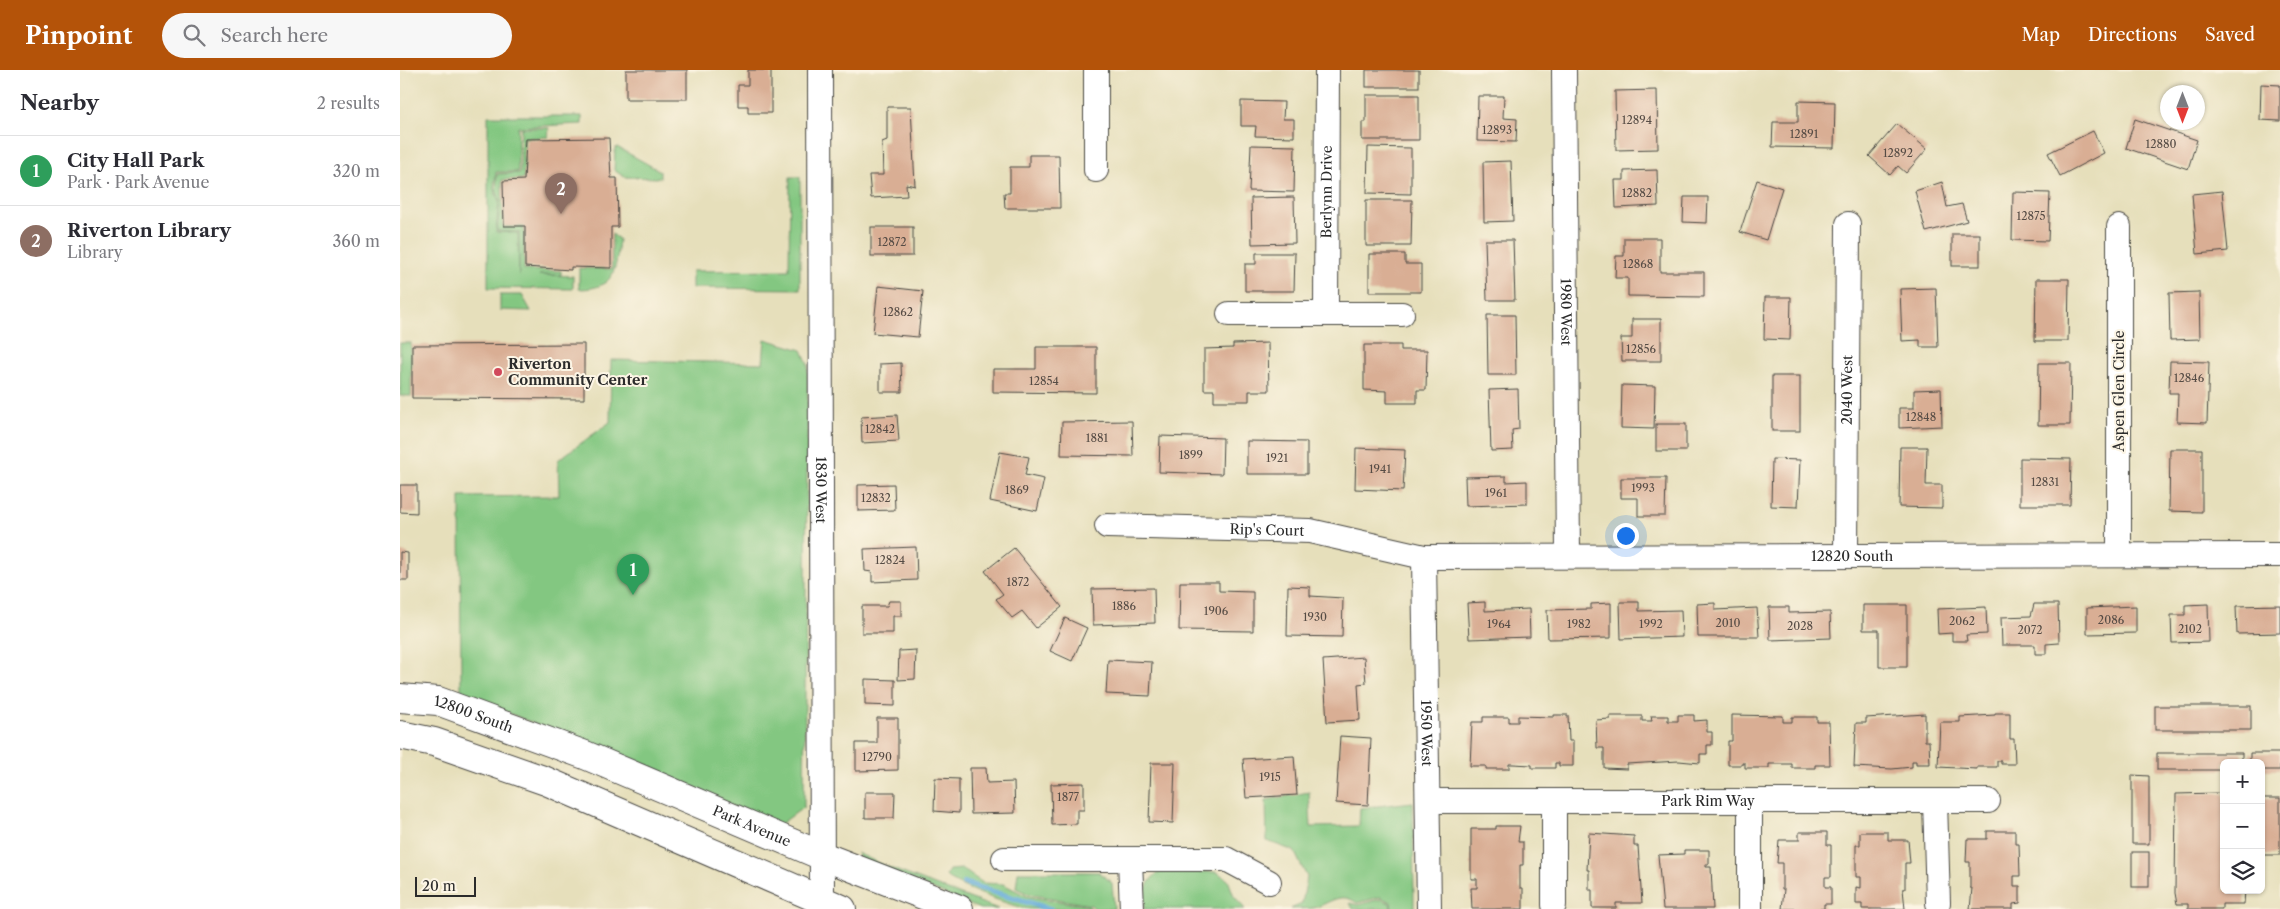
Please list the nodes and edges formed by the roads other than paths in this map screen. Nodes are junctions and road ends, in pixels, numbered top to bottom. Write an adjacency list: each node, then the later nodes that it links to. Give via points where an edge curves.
1 (820, 70): 25 (street, 1830 West)
2 (1096, 70): 5 (street)
3 (1327, 70): 9 (street, Berlynn Drive)
4 (1564, 70): 13 (street, 1980 West)
5 (1096, 170)
6 (1848, 224): 15 (street, 2040 West)
7 (2119, 227): 12 (street, Aspen Glen Circle)
8 (1229, 314): 9 (street)
9 (1326, 314): 10 (street)
10 (1402, 314)
11 (1107, 526): 16 (street, Rip's Court, via 1310,530)
12 (2118, 554): 14 (street, 12820 South); 15 (street, 12820 South)
13 (1568, 555): 15 (street, 12820 South); 16 (street, 12820 South)
14 (2280, 555)
15 (1846, 556)
16 (1424, 557): 20 (street, 1950 West)
17 (400, 698): 19 (street, 12800 South, via 438,701)
18 (400, 735): 31 (street, via 434,742 535,777)
19 (546, 741): 25 (street, Park Avenue)
20 (1428, 801): 21 (street, Park Rim Way); 34 (street, 1950 West)
21 (1554, 801): 22 (street, Park Rim Way); 30 (street)
22 (1750, 801): 23 (street, Park Rim Way); 35 (street)
23 (1935, 801): 24 (street, Park Rim Way); 29 (street)
24 (1988, 801)
25 (820, 855): 31 (street, 1830 West); 32 (street, Park Avenue)
26 (1004, 858): 27 (street)
27 (1130, 860): 28 (street, via 1226,859); 33 (street)
28 (1269, 882)
29 (1938, 903)
30 (1554, 905)
31 (829, 906)
32 (959, 909)
33 (1132, 909)
34 (1429, 909)
35 (1750, 909)

